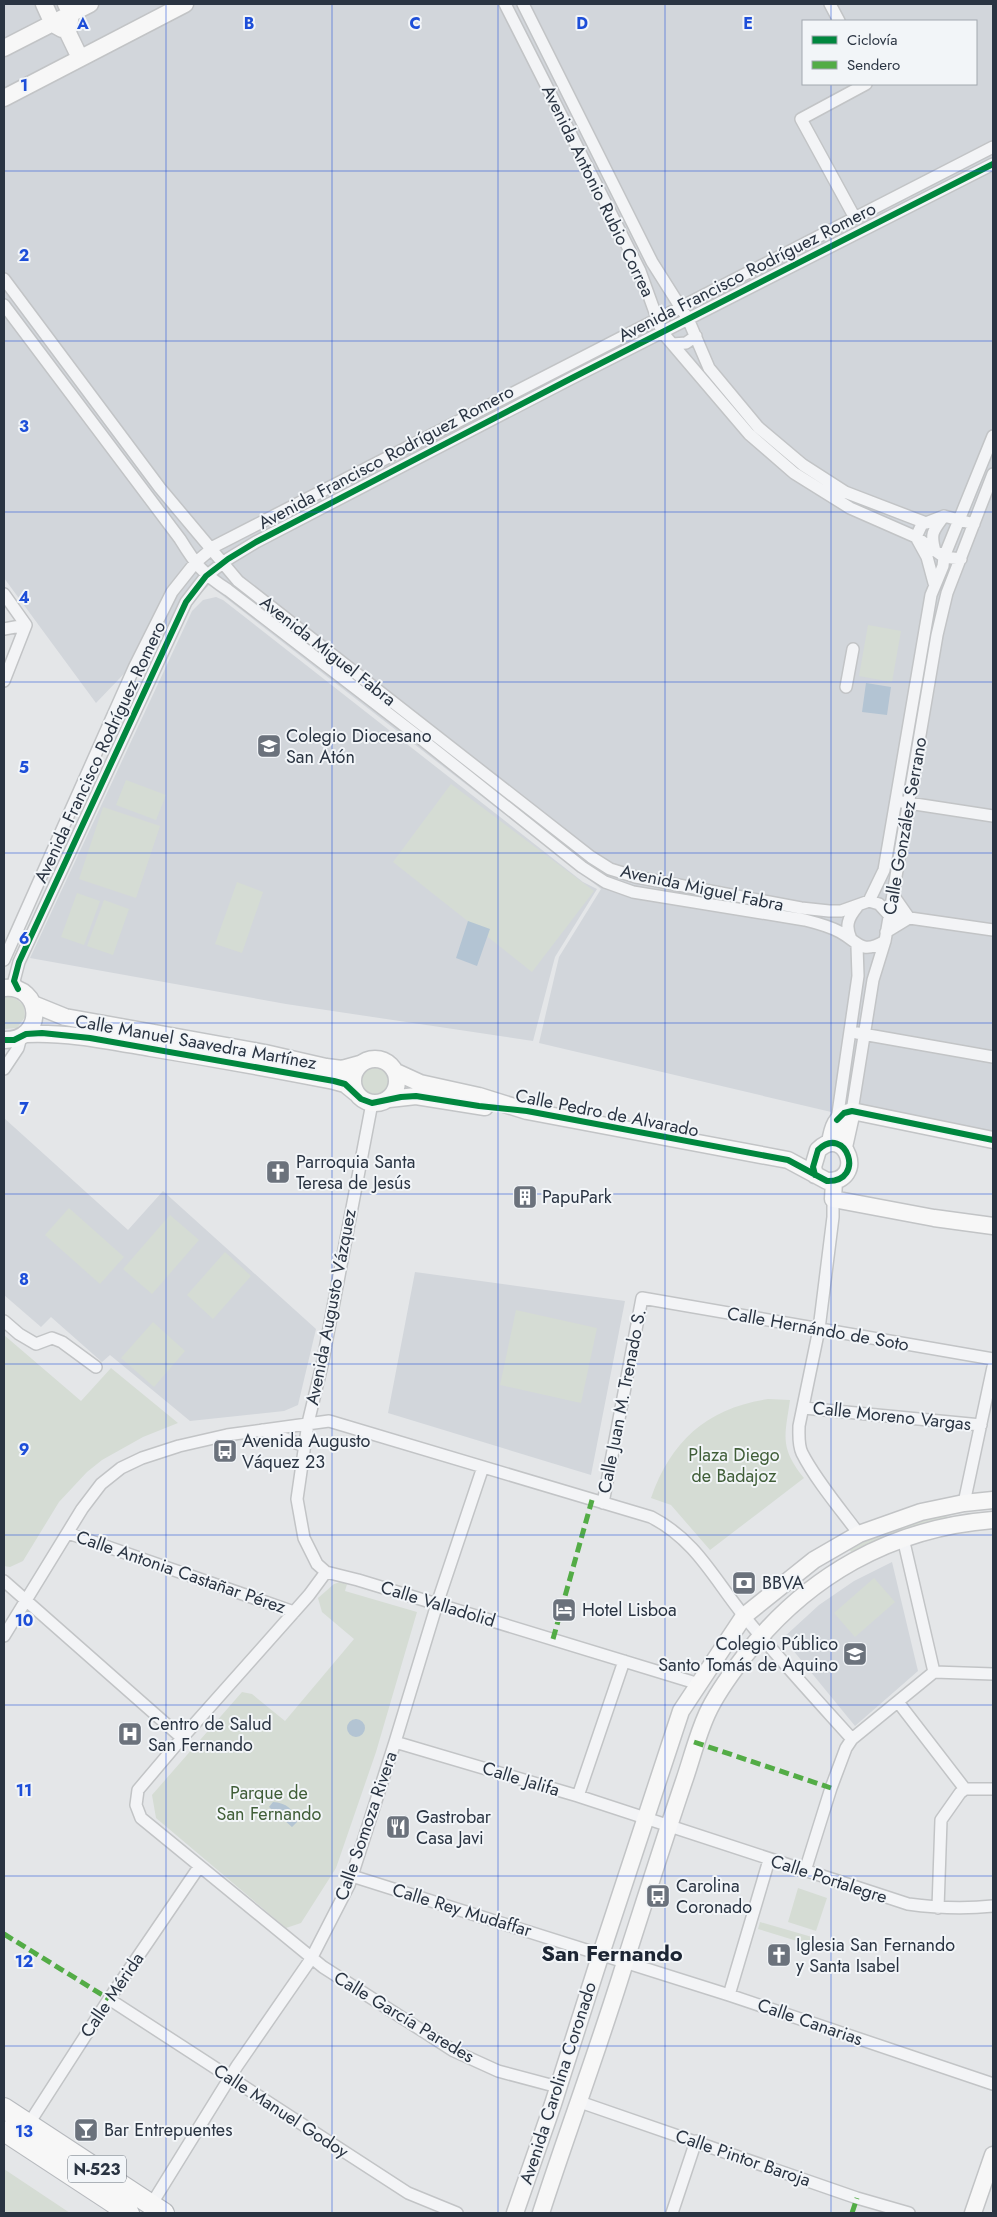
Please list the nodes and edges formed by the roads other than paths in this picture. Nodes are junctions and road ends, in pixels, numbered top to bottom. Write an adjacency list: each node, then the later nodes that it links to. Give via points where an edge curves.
1 (44, 4): 8 (main road)
2 (51, 4): 8 (main road)
3 (90, 4): 8 (main road)
4 (185, 4): 11 (main road)
5 (505, 4): 19 (street, Avenida Antonio Rubio Correa, via 640,271)
6 (523, 4): 18 (street, Avenida Antonio Rubio Correa, via 652,262)
7 (830, 4): 9 (street)
8 (64, 19): 10 (main road); 11 (main road)
9 (838, 20)
10 (4, 48)
11 (80, 58): 13 (main road)
12 (864, 85): 16 (street, via 801,119)
13 (4, 98)
14 (993, 148): 16 (street, Avenida Francisco Rodríguez Romero)
15 (993, 164): 23 (street, Avenida Francisco Rodríguez Romero)
16 (855, 218): 21 (street, Avenida Francisco Rodríguez Romero)
17 (4, 279): 38 (street, Avenida Miguel Fabra, via 160,488)
18 (670, 288): 19 (street, Avenida Francisco Rodríguez Romero, via 660,290); 21 (street, Avenida Antonio Rubio Correa)
19 (651, 299): 22 (street, Avenida Antonio Rubio Correa)
20 (4, 305): 41 (street, Avenida Miguel Fabra, via 180,539)
21 (682, 306): 22 (street, Avenida Francisco Rodríguez Romero); 23 (street, Avenida Antonio Rubio Correa)
22 (658, 318): 24 (street, Avenida Antonio Rubio Correa); 38 (street, Avenida Francisco Rodríguez Romero)
23 (688, 319): 24 (street, Avenida Francisco Rodríguez Romero); 25 (street, Avenida Antonio Rubio Correa)
24 (662, 332): 26 (street, Avenida Antonio Rubio Correa); 42 (street, Avenida Francisco Rodríguez Romero, via 265,537)
25 (696, 336): 26 (street, Avenida Francisco Rodríguez Romero, via 686,343); 27 (street, Avenida Antonio Rubio Correa, via 709,368)
26 (673, 344): 28 (street, Avenida Antonio Rubio Correa)
27 (736, 401): 28 (street); 31 (street, Avenida Antonio Rubio Correa, via 758,427 803,465)
28 (726, 408): 32 (street, Avenida Antonio Rubio Correa, via 749,434 794,474)
29 (993, 436): 34 (street)
30 (993, 474): 36 (street, Calle González Serrano)
31 (856, 497): 32 (street); 35 (street, Avenida Antonio Rubio Correa)
32 (850, 508): 37 (street, Avenida Antonio Rubio Correa)
33 (944, 516): 34 (street); 35 (street); 39 (street, Calle González Serrano, via 931,538)
34 (959, 520): 36 (street); 39 (street)
35 (923, 522): 37 (street)
36 (974, 524): 40 (street, Calle González Serrano)
37 (916, 537): 39 (street, Avenida Antonio Rubio Correa); 44 (street, via 927,557)
38 (211, 549): 41 (street, Avenida Francisco Rodríguez Romero); 42 (street, Avenida Miguel Fabra)
39 (940, 558): 40 (street, Avenida Antonio Rubio Correa); 44 (street, Calle González Serrano)
40 (961, 559): 52 (street, Calle González Serrano, via 947,593 937,635)
41 (194, 563): 43 (street, Avenida Miguel Fabra); 62 (street, Avenida Francisco Rodríguez Romero, via 172,592 134,668)
42 (223, 563): 43 (street, Avenida Francisco Rodríguez Romero); 56 (street, Avenida Miguel Fabra, via 238,580 610,869 636,877 801,908 841,912)
43 (206, 576): 61 (street, Avenida Miguel Fabra, via 415,734 582,867 606,882 633,892 805,920 827,926); 63 (street, Avenida Francisco Rodríguez Romero, via 177,619 19,962)
44 (934, 583): 51 (street, Calle González Serrano)
45 (4, 594): 46 (street)
46 (26, 625): 47 (street); 49 (street)
47 (4, 629)
48 (853, 649): 50 (street)
49 (4, 681)
50 (846, 687)
51 (896, 801): 52 (street); 55 (street, Calle González Serrano, via 884,870)
52 (909, 803): 53 (street); 54 (street, Calle González Serrano)
53 (993, 816)
54 (893, 895): 57 (street, Calle González Serrano); 58 (street)
55 (870, 901): 56 (street, Avenida Miguel Fabra); 57 (street, via 879,904)
56 (857, 907): 61 (street, Calle González Serrano, via 848,924)
57 (889, 915): 58 (street); 60 (street, Calle González Serrano)
58 (909, 918): 59 (street); 60 (street)
59 (993, 930)
60 (886, 936): 61 (street, via 872,948); 67 (street, Calle González Serrano, via 873,980)
61 (854, 943): 65 (street, Calle González Serrano, via 858,976)
62 (4, 960)
63 (11, 989): 64 (main road, via 29,998)
64 (33, 1004): 66 (main road, via 34,1019); 70 (main road, Calle Manuel Saavedra Martínez, via 65,1017 326,1067 342,1069)
65 (849, 1032): 67 (street); 78 (street, Calle González Serrano)
66 (24, 1035): 68 (main road, Calle Manuel Saavedra Martínez); 71 (street); 73 (main road, Calle Manuel Saavedra Martínez, via 90,1038 228,1061 334,1081 345,1084)
67 (863, 1035): 69 (street); 76 (street, Calle González Serrano)
68 (4, 1040)
69 (993, 1057)
70 (360, 1064): 72 (main road, via 371,1059 383,1060); 73 (main road, via 352,1081)
71 (4, 1069)
72 (396, 1072): 74 (main road, via 397,1084); 77 (main road, Calle Pedro de Alvarado, via 420,1083)
73 (356, 1093): 75 (main road, via 364,1101)
74 (389, 1099): 75 (main road); 77 (main road, Calle Pedro de Alvarado, via 416,1096)
75 (372, 1103): 93 (street, Avenida Augusto Vázquez)
76 (857, 1108): 78 (main road); 79 (main road); 80 (main road)
77 (527, 1111): 81 (main road, Calle Pedro de Alvarado)
78 (837, 1120): 80 (main road)
79 (993, 1140)
80 (830, 1147): 81 (main road, Calle Pedro de Alvarado); 82 (main road, via 813,1167); 83 (main road, via 847,1152 850,1163 845,1174)
81 (788, 1160): 82 (main road, Calle Pedro de Alvarado)
82 (815, 1175): 83 (main road)
83 (834, 1181): 84 (main road)
84 (833, 1199): 85 (main road); 88 (street)
85 (993, 1226)
86 (642, 1298): 88 (street, Calle Hernándo de Soto); 99 (street, Calle Juan M. Trenado S.)
87 (4, 1321): 90 (street, via 36,1344 52,1338 62,1342)
88 (819, 1329): 89 (street, Calle Hernándo de Soto); 92 (street)
89 (993, 1359)
90 (96, 1367)
91 (993, 1367): 94 (street)
92 (804, 1408): 94 (street, Calle Moreno Vargas); 103 (street, via 799,1439 802,1452)
93 (308, 1423): 95 (street, Avenida Augusto Vázquez); 96 (street); 97 (street, Avenida Augusto Vázquez, via 329,1420)
94 (980, 1425): 100 (street)
95 (260, 1430): 96 (street); 102 (street, Avenida Augusto Vázquez, via 179,1446 121,1468 101,1484)
96 (304, 1446): 105 (street, via 297,1500 304,1538)
97 (483, 1467): 99 (street, Avenida Augusto Vázquez); 108 (street, Calle Somoza Rivera)
98 (993, 1500): 100 (main road, Avenida Carolina Coronado)
99 (602, 1503): 110 (street, Avenida Augusto Vázquez, via 651,1518 671,1528 698,1554)
100 (964, 1503): 103 (main road, Avenida Carolina Coronado, via 921,1512)
101 (993, 1520): 104 (main road, Avenida Carolina Coronado, via 959,1523)
102 (68, 1533): 107 (street, Avenida Augusto Vázquez); 109 (street, Calle Antonia Castañar Pérez)
103 (859, 1534): 110 (main road, Avenida Carolina Coronado, via 814,1560)
104 (904, 1538): 112 (main road, Avenida Carolina Coronado, via 874,1550 829,1575 796,1600); 114 (street)
105 (326, 1572): 108 (street, Calle Valladolid); 109 (street)
106 (4, 1581): 107 (street)
107 (26, 1600): 111 (street, Avenida Augusto Vázquez); 118 (street)
108 (437, 1604): 113 (street, Calle Valladolid); 120 (street, Calle Somoza Rivera)
109 (294, 1612): 118 (street)
110 (744, 1616): 112 (street); 116 (main road, Avenida Carolina Coronado)
111 (4, 1636)
112 (761, 1636): 119 (street); 125 (main road, Avenida Carolina Coronado, via 729,1676 708,1711 694,1742)
113 (624, 1661): 116 (street, Calle Valladolid); 123 (street)
114 (934, 1672): 115 (street); 117 (street)
115 (993, 1674)
116 (699, 1684): 124 (main road, Avenida Carolina Coronado, via 681,1711)
117 (898, 1702): 119 (street); 121 (street)
118 (182, 1738): 127 (street, via 138,1790 136,1805 141,1818)
119 (852, 1739): 128 (street, via 834,1780)
120 (396, 1742): 123 (street, Calle Jalifa); 129 (street, Calle Somoza Rivera)
121 (965, 1789): 122 (street); 131 (street, via 941,1820)
122 (993, 1790)
123 (578, 1796): 124 (street, Calle Jalifa)
124 (646, 1818): 125 (street); 132 (main road, Avenida Carolina Coronado)
125 (669, 1826): 126 (street, Calle Portalegre); 134 (main road, Avenida Carolina Coronado)
126 (769, 1860): 128 (street, Calle Portalegre); 135 (street)
127 (199, 1867): 133 (street); 136 (street, Calle Mérida)
128 (805, 1871): 131 (street, Calle Portalegre, via 908,1904)
129 (352, 1876): 132 (street, Calle Rey Mudaffar); 133 (street, Calle Somoza Rivera)
130 (993, 1906): 131 (street, Calle Portalegre)
131 (938, 1908)
132 (601, 1954): 134 (street); 139 (main road, Avenida Carolina Coronado)
133 (311, 1959): 137 (street, Calle Somoza Rivera); 139 (street, Calle García Paredes, via 454,2051 498,2071)
134 (626, 1962): 135 (street, Calle Canarias); 140 (main road, Avenida Carolina Coronado)
135 (729, 1994): 138 (street, Calle Canarias)
136 (109, 1999): 137 (street, Calle Manuel Godoy); 142 (street, Calle Mérida)
137 (231, 2079): 147 (street, Calle Somoza Rivera); 149 (street, Calle Manuel Godoy, via 408,2193)
138 (993, 2084)
139 (558, 2087): 150 (main road, Avenida Carolina Coronado)
140 (577, 2101): 144 (street, Calle Pintor Baroja); 151 (main road, Avenida Carolina Coronado)
141 (4, 2108): 142 (highway, N-523)
142 (28, 2125): 146 (highway, via 32,2141 70,2167); 147 (highway, N-523)
143 (4, 2131): 146 (highway, N-523)
144 (696, 2141): 152 (street); 153 (street, Calle Pintor Baroja)
145 (993, 2155): 154 (main road)
146 (84, 2184): 148 (highway, N-523)
147 (158, 2209)
148 (128, 2213)
149 (457, 2213)
150 (515, 2213)
151 (540, 2213)
152 (672, 2213)
153 (909, 2213)
154 (972, 2213)

